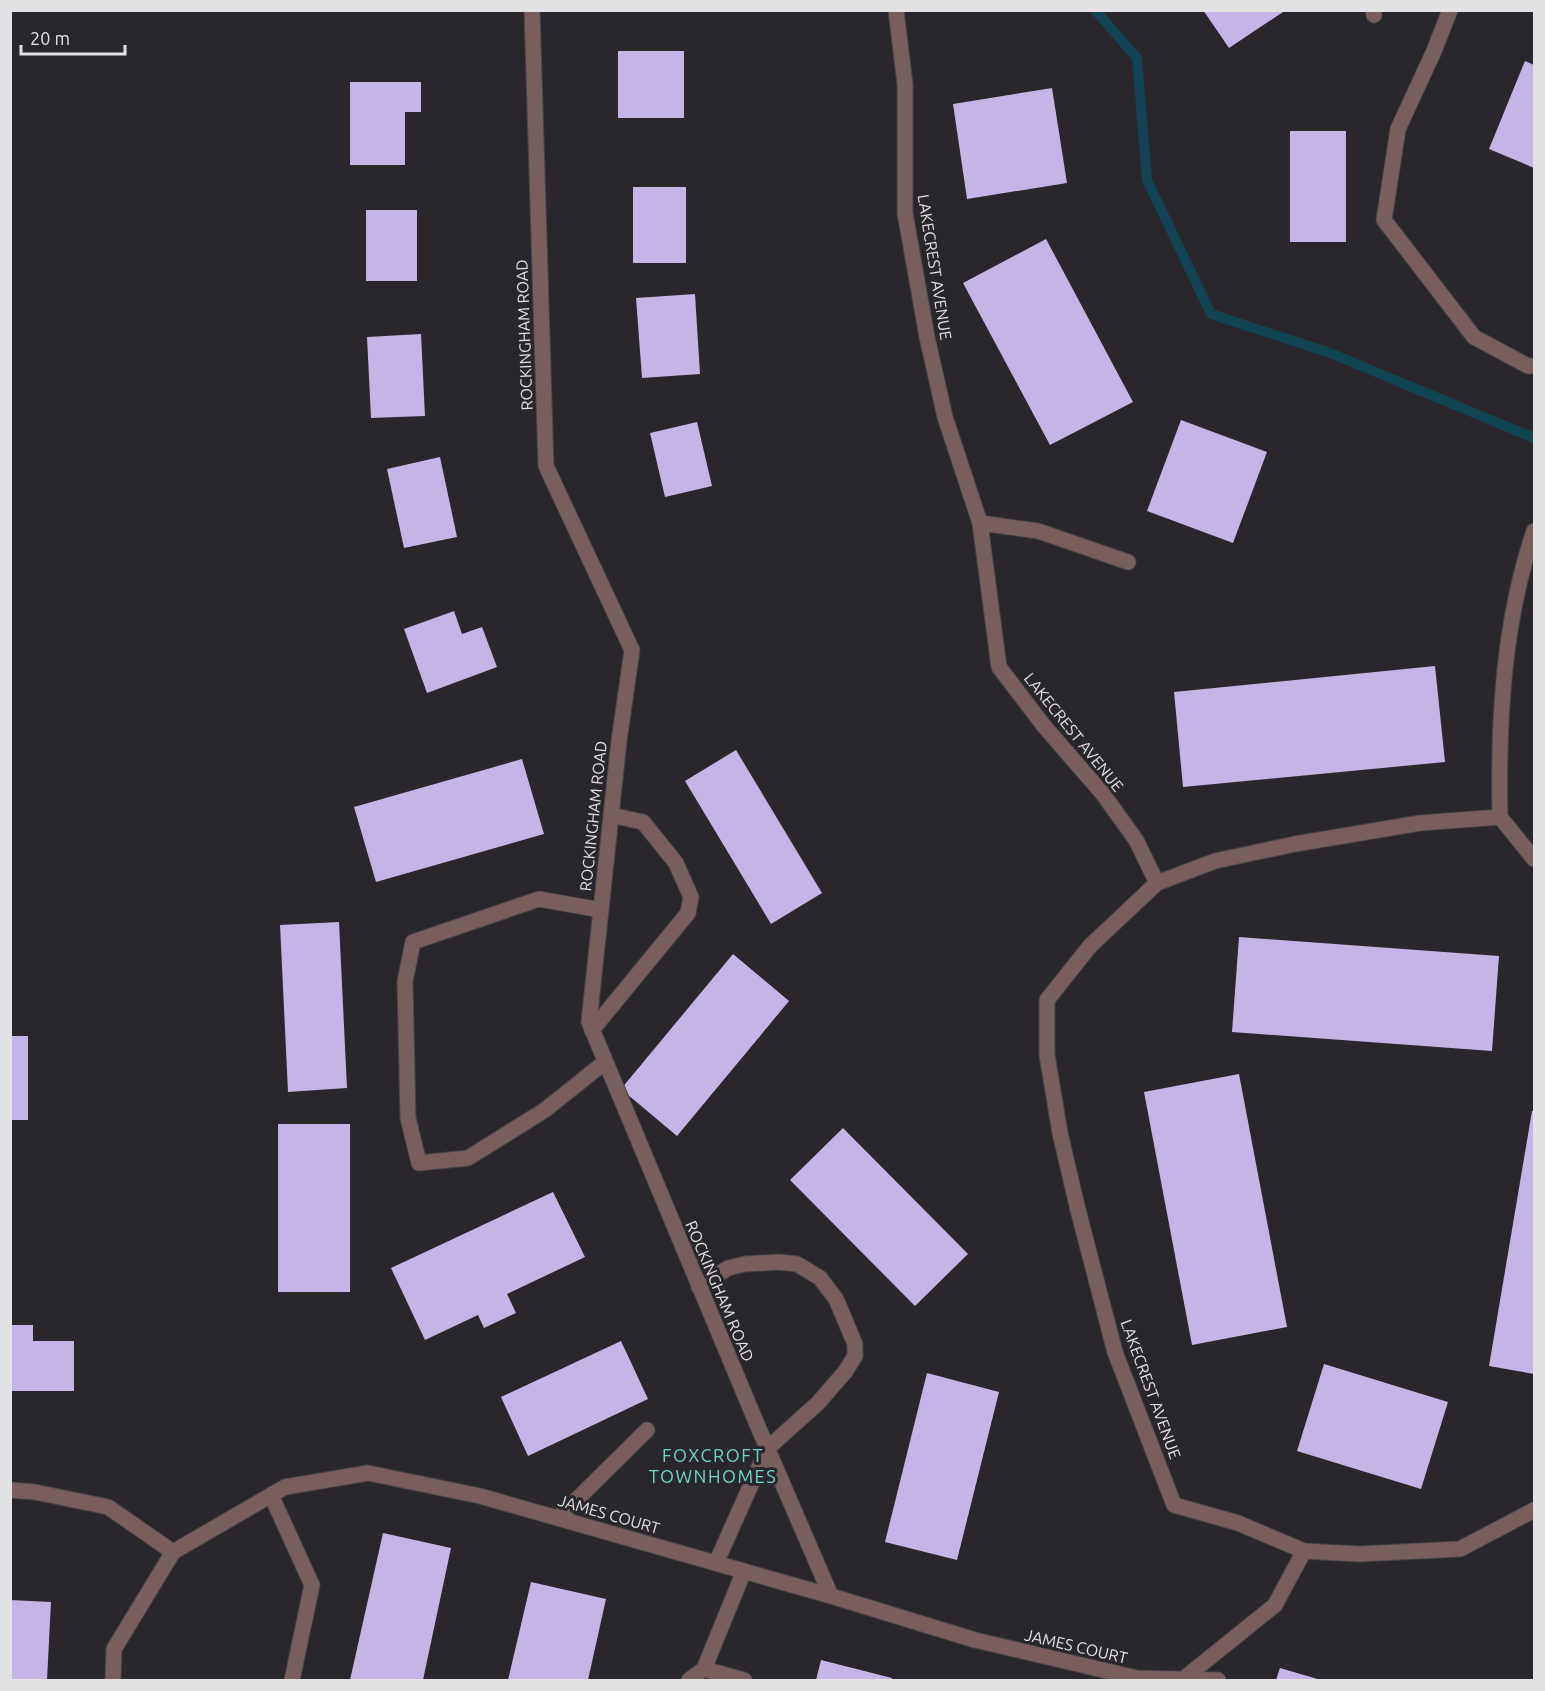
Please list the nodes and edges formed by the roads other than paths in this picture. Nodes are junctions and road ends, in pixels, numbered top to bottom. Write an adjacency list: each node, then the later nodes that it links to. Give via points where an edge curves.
1 (532, 10): 8 (street, ROCKINGHAM ROAD, via 546,466 632,650)
2 (896, 10): 5 (street, LAKECREST AVENUE, via 905,84 905,213 945,417)
3 (1450, 10): 4 (street, via 1398,129 1384,220 1474,337)
4 (1534, 366)
5 (980, 523): 7 (street, via 1038,531); 11 (street, LAKECREST AVENUE, via 999,668 1123,821)
6 (1534, 531): 9 (street, via 1510,626 1499,754)
7 (1128, 562)
8 (611, 815): 12 (street, ROCKINGHAM ROAD); 13 (street, via 643,822 676,863 691,897 688,913)
9 (1500, 817): 10 (street); 11 (street, LAKECREST AVENUE, via 1420,823 1295,844 1215,861)
10 (1534, 859)
11 (1157, 883): 22 (street, LAKECREST AVENUE, via 1089,946 1047,1000 1047,1055 1060,1133 1116,1352 1174,1505 1239,1523)
12 (601, 910): 13 (street, ROCKINGHAM ROAD, via 589,1022); 14 (street, via 538,899 413,942 405,981 408,1118 419,1163 468,1158 545,1110)
13 (592, 1030): 14 (street, ROCKINGHAM ROAD)
14 (605, 1062): 15 (street, ROCKINGHAM ROAD)
15 (699, 1287): 17 (street, ROCKINGHAM ROAD); 17 (street, via 728,1268 745,1264 797,1264 820,1278 836,1299 850,1330 855,1356 845,1372 818,1403)
16 (647, 1430): 21 (street)
17 (767, 1449): 24 (street); 26 (street, ROCKINGHAM ROAD)
18 (10, 1490): 23 (street, via 108,1507)
19 (271, 1495): 21 (street, JAMES COURT, via 285,1487 368,1473 480,1496); 23 (street, JAMES COURT); 30 (street, via 312,1585)
20 (1534, 1510): 22 (street, LAKECREST AVENUE, via 1460,1549 1359,1554)
21 (558, 1518): 24 (street, JAMES COURT)
22 (1304, 1551): 33 (street, via 1275,1605)
23 (173, 1552): 29 (street, via 114,1649)
24 (716, 1563): 25 (street, JAMES COURT)
25 (744, 1571): 26 (street, JAMES COURT); 27 (street)
26 (831, 1596): 28 (street, JAMES COURT)
27 (704, 1669): 31 (street); 32 (street)
28 (1113, 1677): 33 (street, JAMES COURT)
29 (113, 1680)
30 (292, 1680)
31 (689, 1680)
32 (744, 1680)
33 (1182, 1680): 34 (street, JAMES COURT)
34 (1218, 1680)

